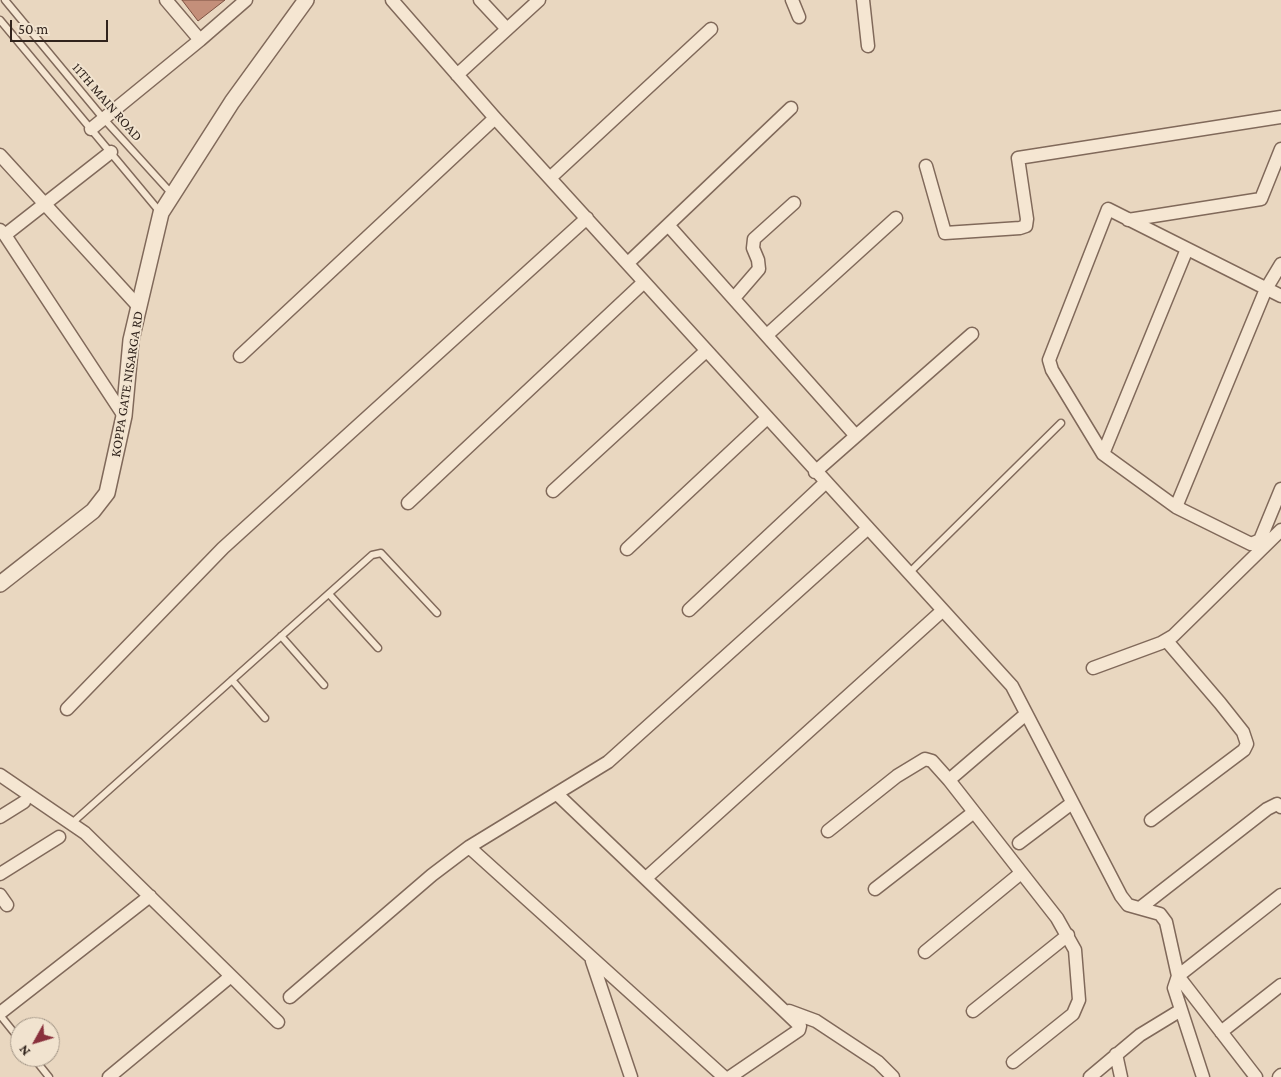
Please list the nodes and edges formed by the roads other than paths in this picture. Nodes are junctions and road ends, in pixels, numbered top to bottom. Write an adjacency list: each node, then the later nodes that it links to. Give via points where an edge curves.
1 (5, 0): 19 (lane, 11TH MAIN ROAD)
2 (166, 0): 14 (street)
3 (246, 0): 14 (street)
4 (306, 0): 27 (street, KOPPA GATE NISARGA RD, via 232,102)
5 (392, 0): 16 (street)
6 (480, 0): 12 (street)
7 (540, 0): 12 (street)
8 (792, 0): 10 (street)
9 (863, 0): 15 (street)
10 (799, 17)
11 (0, 20): 21 (lane, 11TH MAIN ROAD)
12 (507, 29): 16 (street)
13 (711, 29): 26 (street)
14 (200, 40): 19 (street)
15 (868, 46)
16 (457, 75): 20 (street)
17 (791, 108): 34 (street)
18 (1281, 117): 25 (street, via 1018,158 1027,219 1026,226 1020,228 945,233)
19 (103, 118): 21 (street); 27 (lane, 11TH MAIN ROAD)
20 (494, 118): 26 (street); 47 (street)
21 (91, 129): 23 (lane, 11TH MAIN ROAD)
22 (1281, 148): 33 (street, via 1261,199)
23 (111, 152): 29 (street); 30 (lane, 11TH MAIN ROAD)
24 (0, 155): 29 (street)
25 (926, 166)
26 (550, 178): 31 (street)
27 (173, 195): 30 (street, KOPPA GATE NISARGA RD)
28 (794, 203): 42 (street, via 754,239 759,269)
29 (44, 204): 35 (street); 43 (street)
30 (161, 213): 43 (street, KOPPA GATE NISARGA RD)
31 (587, 218): 37 (street); 74 (street, via 223,548)
32 (896, 218): 45 (street)
33 (1128, 220): 36 (street); 52 (street, via 1108,209 1049,360)
34 (668, 225): 37 (street); 42 (street)
35 (3, 233): 48 (street)
36 (1187, 249): 40 (street); 52 (street)
37 (628, 263): 39 (street)
38 (1281, 264): 40 (street)
39 (644, 282): 46 (street); 57 (street)
40 (1266, 289): 41 (street); 58 (street)
41 (1281, 296)
42 (734, 298): 45 (street)
43 (139, 307): 48 (street, KOPPA GATE NISARGA RD, via 130,346)
44 (972, 334): 51 (street)
45 (767, 335): 51 (street)
46 (706, 351): 49 (street); 56 (street)
47 (240, 356)
48 (124, 416): 63 (street, KOPPA GATE NISARGA RD, via 110,485 100,503 56,542)
49 (767, 418): 53 (street); 61 (street)
50 (1061, 423): 62 (lane)
51 (856, 436): 53 (street)
52 (1103, 454): 58 (street)
53 (816, 472): 54 (street)
54 (825, 483): 59 (street); 65 (street)
55 (1281, 489): 58 (street, via 1260,540 1250,544)
56 (553, 491)
57 (408, 503)
58 (1176, 507)
59 (867, 529): 62 (street); 79 (street, via 608,762)
60 (1281, 530): 69 (street)
61 (626, 549)
62 (908, 574): 66 (street)
63 (0, 584)
64 (328, 594): 67 (lane, via 372,555 381,553); 68 (lane); 70 (lane)
65 (689, 610)
66 (942, 610): 75 (street, via 1012,686); 93 (street)
67 (437, 614)
68 (281, 636): 72 (lane); 73 (lane)
69 (1166, 640): 71 (street); 85 (street, via 1243,732 1247,744 1244,750)
70 (378, 648)
71 (1093, 668)
72 (232, 680): 76 (lane); 86 (lane)
73 (324, 685)
74 (67, 709)
75 (1026, 714): 78 (street); 81 (street)
76 (265, 718)
77 (0, 775): 86 (street)
78 (949, 780): 83 (street); 87 (street, via 932,761 925,759 897,776)
79 (557, 794): 90 (street); 93 (street)
80 (24, 802): 84 (street)
81 (1072, 803): 89 (street); 97 (street, via 1121,896 1128,905)
82 (1281, 807): 97 (street, via 1278,804 1267,809)
83 (974, 812): 91 (street); 94 (street)
84 (0, 818)
85 (1151, 820)
86 (72, 823): 96 (street)
87 (828, 831)
88 (59, 837): 92 (street)
89 (1019, 843)
90 (469, 848): 100 (street); 104 (street, via 432,875)
91 (1021, 873): 98 (street); 99 (street)
92 (0, 874)
93 (646, 878): 105 (street)
94 (875, 889)
95 (1281, 895): 102 (street)
96 (150, 896): 101 (street); 108 (street)
97 (1140, 908): 102 (street, via 1160,914 1166,922)
98 (1068, 934): 107 (street); 113 (street, via 1075,950 1080,1000 1073,1014)
99 (925, 952)
100 (592, 959): 118 (street); 119 (street)
101 (232, 976): 109 (street); 117 (street)
102 (1178, 976): 106 (street, via 1174,988); 111 (street)
103 (1281, 985): 111 (street)
104 (290, 997)
105 (784, 1010): 115 (street, via 816,1021 878,1062); 120 (street, via 800,1026 799,1030)
106 (1181, 1010): 112 (street); 123 (street)
107 (973, 1011)
108 (0, 1014): 110 (lane)
109 (278, 1022)
110 (10, 1027)
111 (1221, 1032): 124 (street)
112 (1116, 1054): 121 (street); 122 (street)
113 (1013, 1062)
114 (41, 1067): 116 (lane)
115 (889, 1076)
116 (49, 1077)
117 (109, 1077)
118 (630, 1077)
119 (724, 1077)
120 (730, 1077)
121 (1090, 1077)
122 (1121, 1077)
123 (1203, 1077)
124 (1256, 1077)

